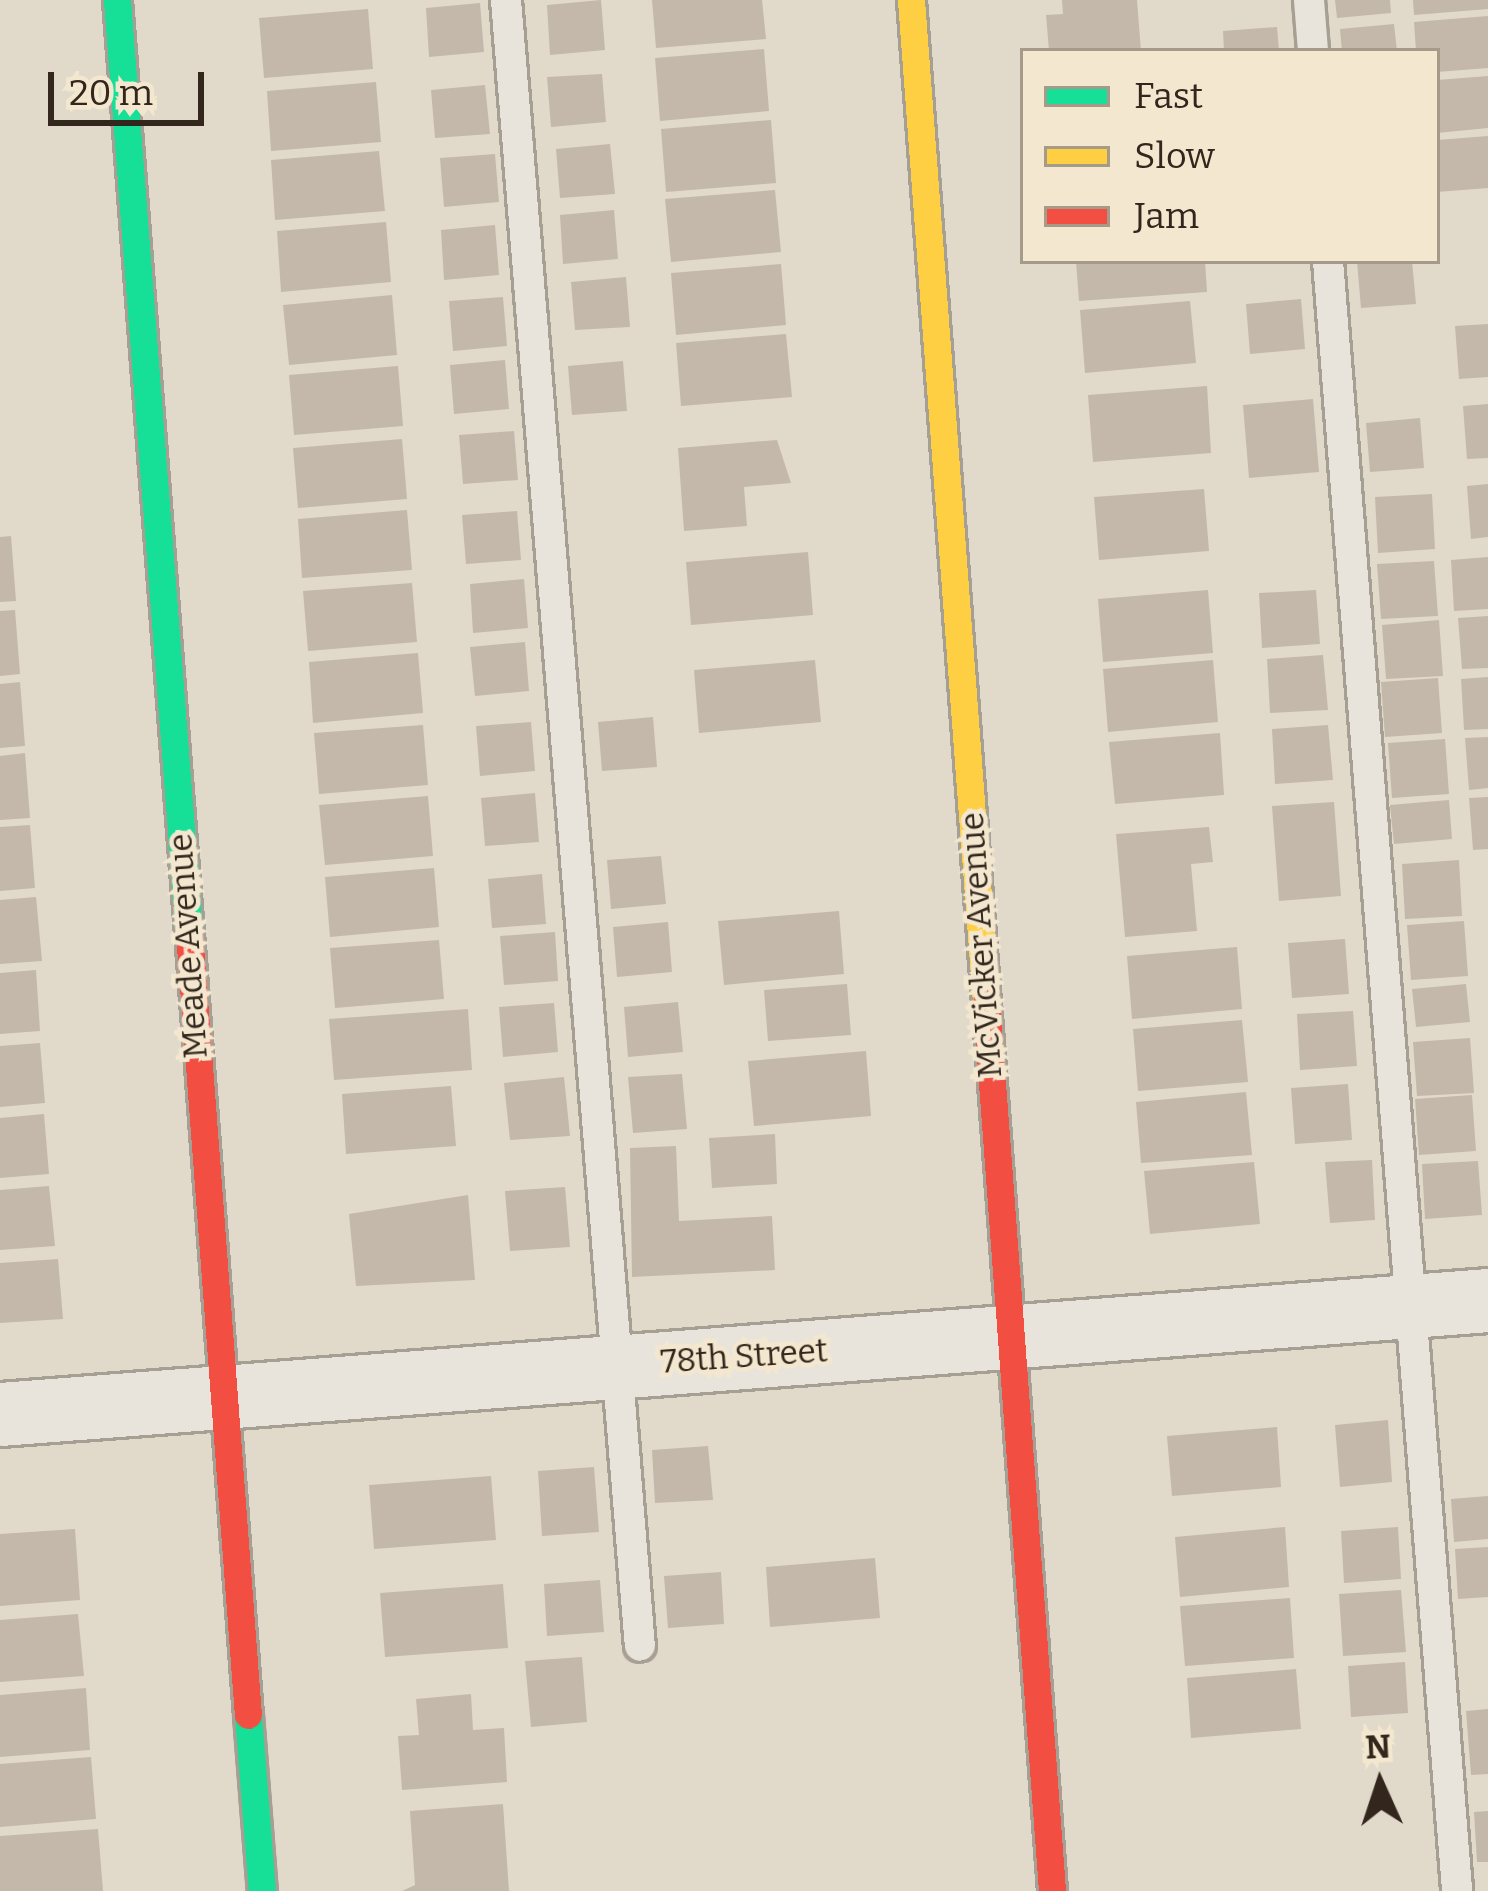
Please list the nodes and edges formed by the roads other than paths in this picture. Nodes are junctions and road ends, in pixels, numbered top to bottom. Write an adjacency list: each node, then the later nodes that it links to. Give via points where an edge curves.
1 (118, 0): 11 (street, Meade Avenue)
2 (506, 0): 10 (lane)
3 (911, 0): 9 (street, McVicker Avenue)
4 (1309, 0): 5 (lane)
5 (1312, 48)
6 (1328, 264): 8 (lane)
7 (1488, 1300): 8 (street, 78th Street)
8 (1406, 1306): 9 (street, 78th Street); 16 (lane)
9 (1011, 1335): 10 (street, 78th Street); 15 (street, McVicker Avenue)
10 (617, 1366): 11 (street, 78th Street); 13 (lane)
11 (224, 1398): 12 (street, 78th Street); 14 (street, Meade Avenue)
12 (0, 1414)
13 (640, 1646)
14 (262, 1891)
15 (1052, 1891)
16 (1457, 1891)

